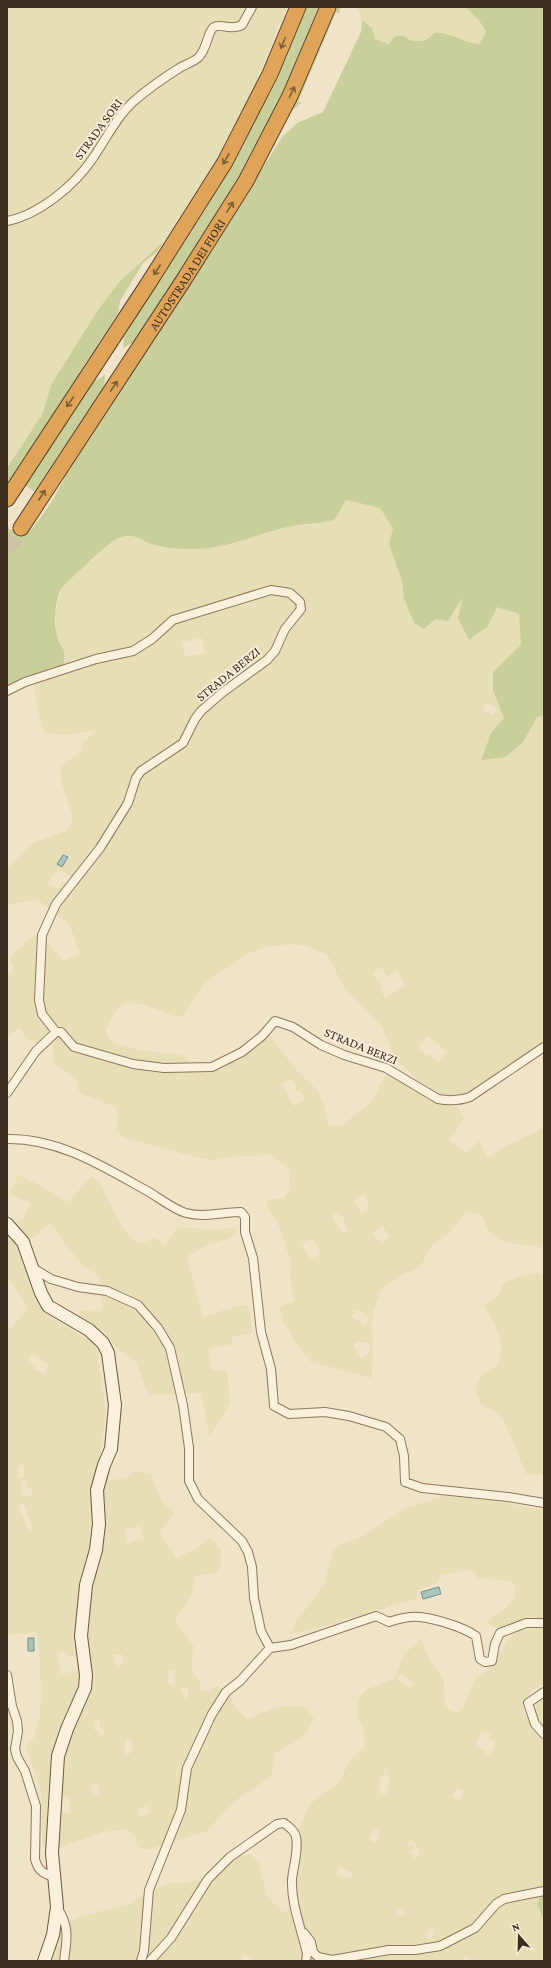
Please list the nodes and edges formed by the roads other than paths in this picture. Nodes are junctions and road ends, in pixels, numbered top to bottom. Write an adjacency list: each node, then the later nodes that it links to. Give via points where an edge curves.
1 (252, 7): 4 (street, STRADA SORI, via 242,25 230,29 220,25 214,26 210,31 207,47 199,57 156,83 133,102 92,159 60,194 34,212)
2 (298, 7): 5 (highway, AUTOSTRADA DEI FIORI, one-way to 5, via 270,74 224,162 148,284)
3 (328, 7): 6 (highway, AUTOSTRADA DEI FIORI, one-way to 3, via 246,182 290,96)
4 (7, 222)
5 (7, 499)
6 (21, 528)
7 (7, 691): 8 (street, STRADA BERZI, via 25,682 76,665 133,651 152,640 173,620 271,590 290,593 301,605 301,609 285,629 275,651 267,660 201,711 184,743 141,771 128,802 100,848 56,904 42,935 40,1000 42,1014)
8 (56, 1032): 9 (street, STRADA BERZI, via 61,1032 74,1048 133,1064 164,1068 212,1068 242,1052 262,1036 275,1021 292,1027 321,1045 344,1055 386,1068 438,1099 447,1101 470,1097); 10 (street, via 36,1051)
9 (544, 1047)
10 (7, 1093)
11 (7, 1139): 14 (street, via 33,1139 64,1148 89,1159 185,1213 217,1215 241,1212 245,1217 245,1232 254,1264 261,1332 271,1369 274,1406 289,1414 325,1412 386,1427 400,1439 404,1456 405,1482 422,1488)
12 (7, 1224): 13 (main road, via 23,1242)
13 (33, 1268): 16 (street, via 51,1279 78,1287 107,1291 138,1305 158,1328 170,1348 183,1406 189,1448 189,1481 198,1499 242,1541 248,1552 261,1631); 20 (main road, via 40,1293 48,1306 89,1330 103,1343 108,1352 115,1405 111,1449 97,1490 99,1524 96,1550 86,1585 81,1636 85,1688 58,1756)
14 (544, 1503)
15 (544, 1623): 16 (street, via 526,1623 500,1633 492,1661 485,1662 480,1659 476,1636 468,1630 420,1617 389,1622 376,1616 291,1645)
16 (270, 1648): 26 (street, via 240,1681 226,1692 212,1714 187,1768 180,1810 148,1890 144,1951)
17 (7, 1675): 20 (street, via 17,1721 15,1749 36,1806 35,1860 37,1868 42,1873)
18 (544, 1692): 19 (street, via 528,1703 535,1724)
19 (544, 1734)
20 (53, 1877): 22 (main road)
21 (544, 1891): 23 (street, via 504,1898 475,1928 462,1936 440,1946 415,1950 389,1950 332,1960 318,1957 312,1952 310,1942)
22 (57, 1907): 24 (main road, via 53,1935); 25 (street, via 65,1919 67,1929)
23 (301, 1929): 27 (street, via 292,1880 296,1836 284,1823 277,1824 230,1857 208,1879 171,1938); 28 (street, via 307,1954)
24 (44, 1961)
25 (64, 1961)
26 (141, 1961)
27 (150, 1961)
28 (306, 1961)

